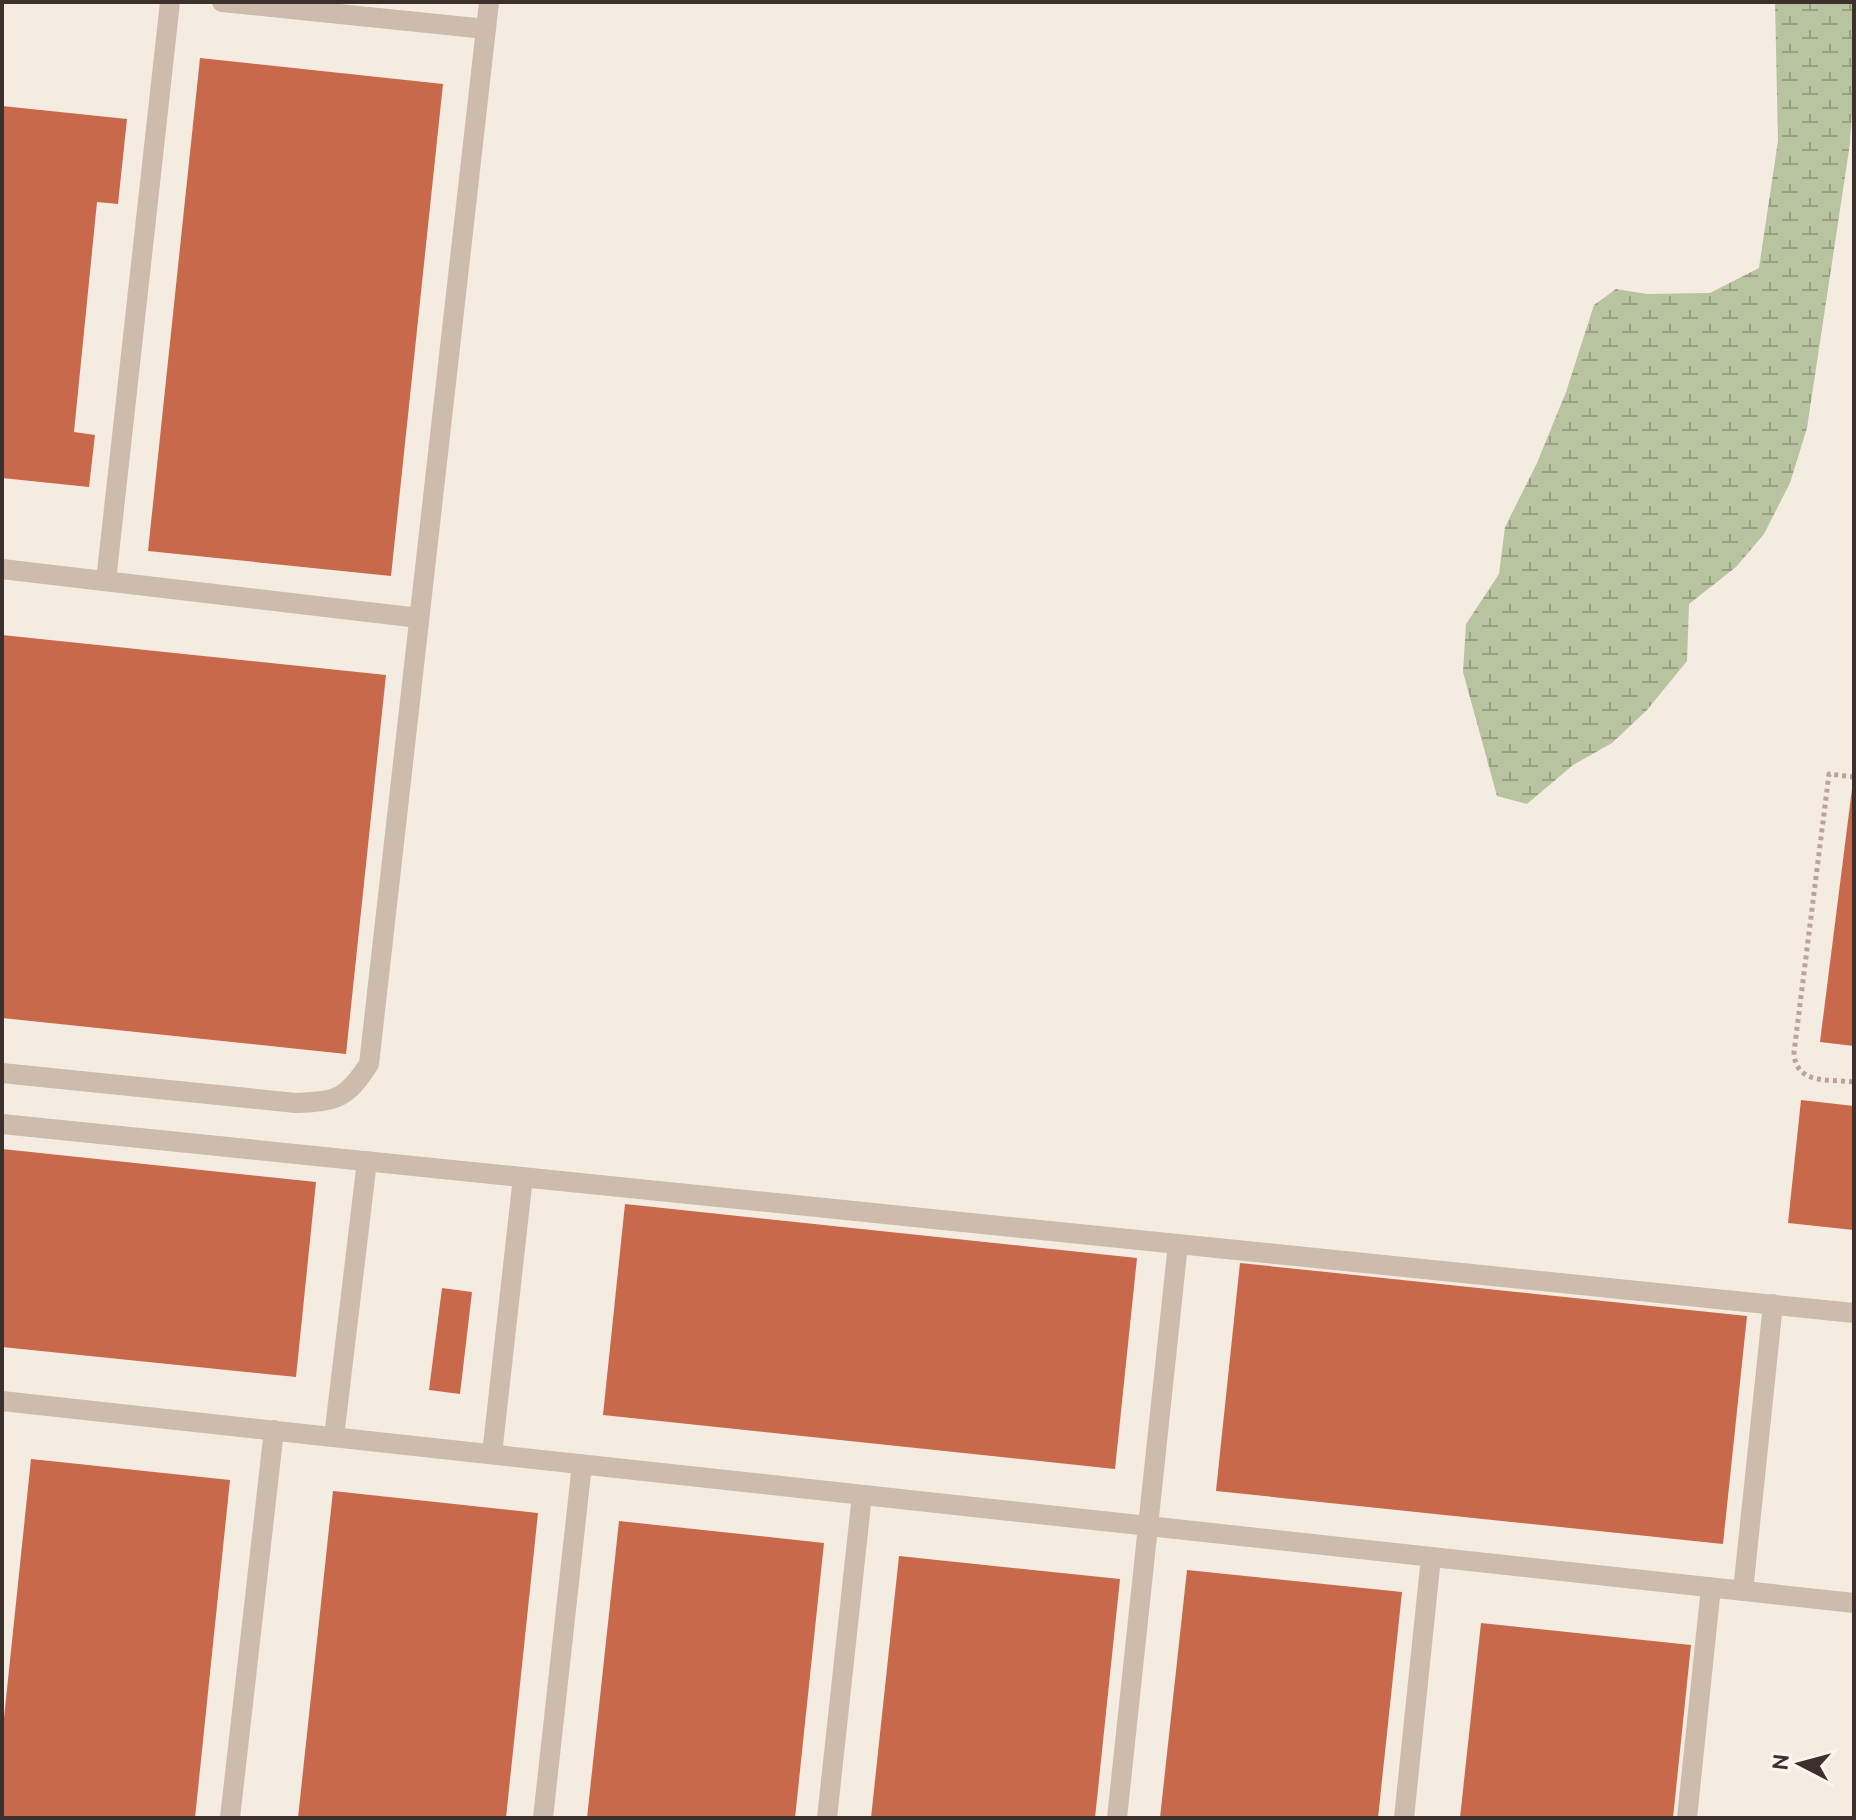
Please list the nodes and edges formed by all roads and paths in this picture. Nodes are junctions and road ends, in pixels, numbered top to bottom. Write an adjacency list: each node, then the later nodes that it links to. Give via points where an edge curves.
1 (170, 2): 6 (lane)
2 (222, 2): 4 (lane)
3 (489, 2): 4 (lane)
4 (486, 29): 7 (lane)
5 (2, 569): 6 (lane)
6 (106, 581): 7 (lane)
7 (419, 618): 9 (lane, via 369,1064 352,1090 323,1102 296,1103)
8 (1854, 777): 10 (path, via 1829,774 1794,1065 1810,1077)
9 (2, 1073)
10 (1854, 1082)
11 (2, 1124): 12 (lane)
12 (367, 1161): 13 (lane); 19 (lane)
13 (523, 1177): 14 (lane); 20 (lane)
14 (1178, 1244): 15 (lane); 23 (lane)
15 (1773, 1304): 16 (lane); 26 (lane)
16 (1854, 1313)
17 (2, 1401): 18 (lane)
18 (274, 1430): 19 (lane); 28 (lane)
19 (334, 1437): 20 (lane)
20 (492, 1454): 21 (lane)
21 (582, 1464): 22 (lane); 29 (lane)
22 (862, 1495): 23 (lane); 30 (lane)
23 (1148, 1526): 24 (lane); 31 (lane)
24 (1431, 1557): 25 (lane); 32 (lane)
25 (1711, 1587): 26 (lane); 33 (lane)
26 (1743, 1591): 27 (lane)
27 (1854, 1603)
28 (230, 1818)
29 (543, 1818)
30 (827, 1818)
31 (1117, 1818)
32 (1404, 1818)
33 (1687, 1818)

